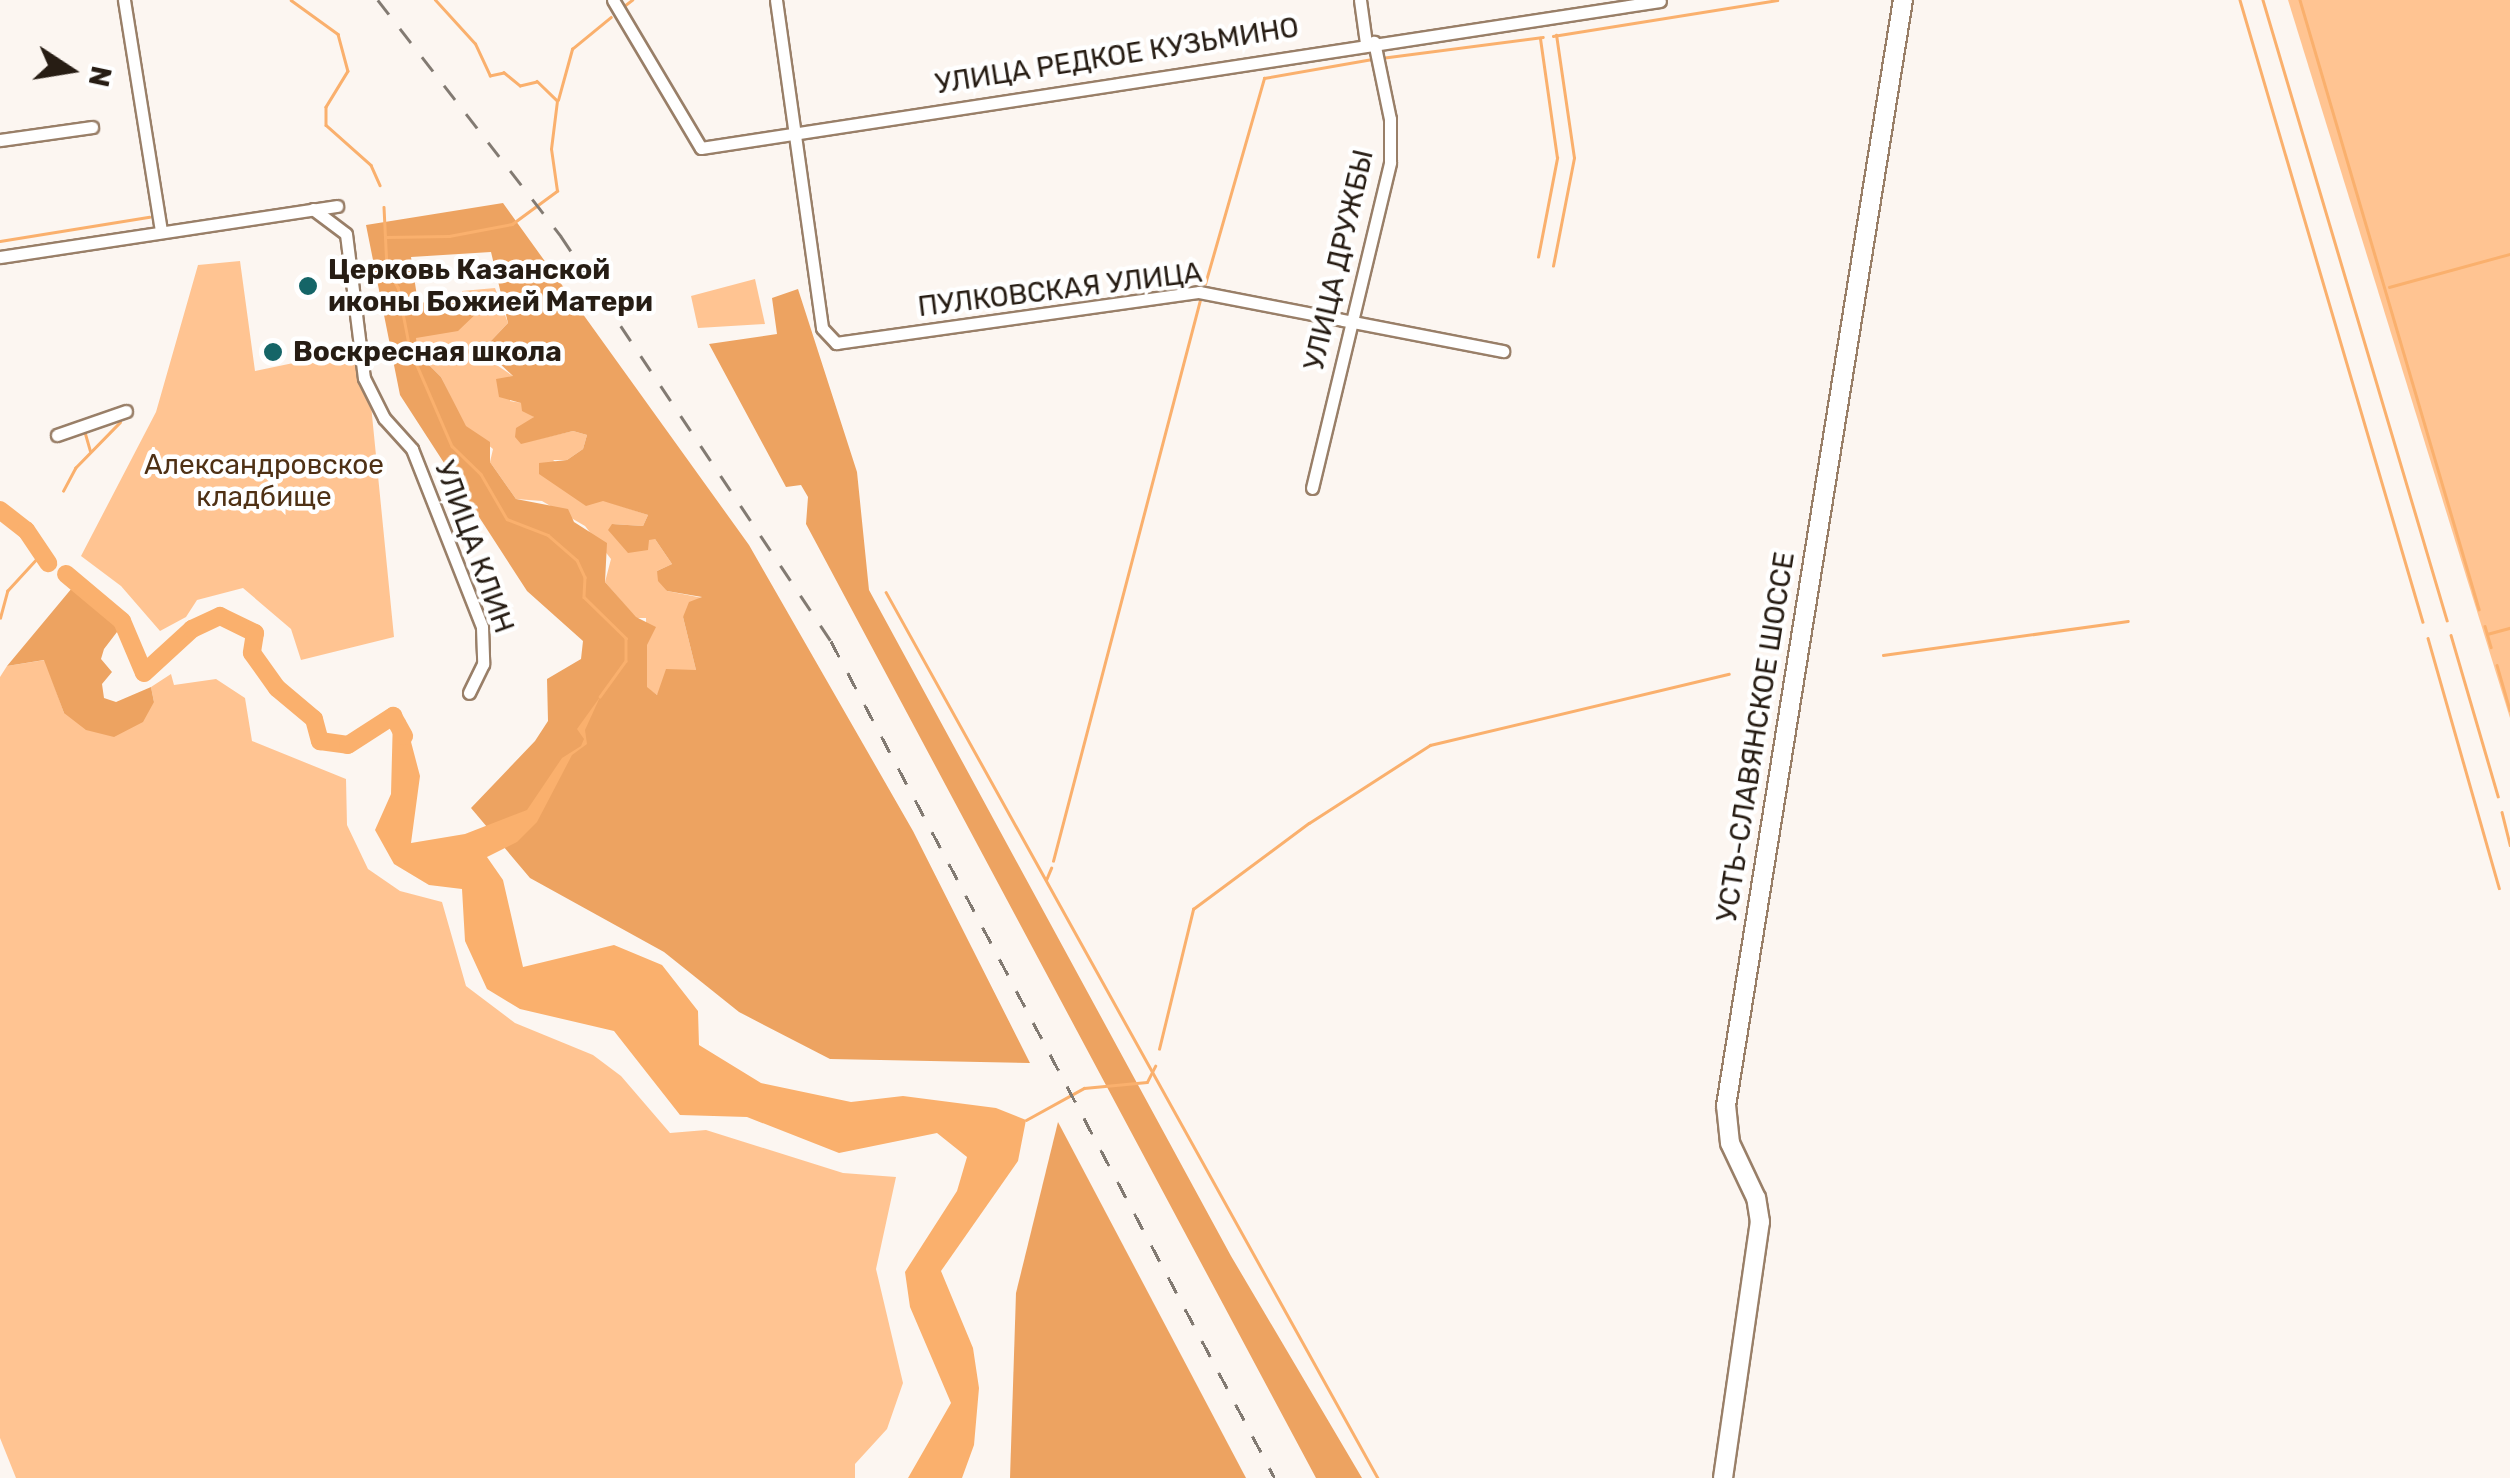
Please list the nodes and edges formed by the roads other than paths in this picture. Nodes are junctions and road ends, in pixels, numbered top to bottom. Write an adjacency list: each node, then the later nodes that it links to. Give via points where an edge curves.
1 (124, 0): 13 (street)
2 (613, 0): 9 (street, УЛИЦА РЕДКОЕ КУЗЬМИНО, via 701,148)
3 (776, 0): 9 (street)
4 (1360, 0): 7 (street, УЛИЦА ДРУЖБЫ)
5 (1903, 0): 21 (street, УСТЬ-СЛАВЯНСКОЕ ШОССЕ, via 1726,1106 1730,1143 1760,1222)
6 (1660, 1): 7 (street, УЛИЦА РЕДКОЕ КУЗЬМИНО)
7 (1370, 42): 9 (street, УЛИЦА РЕДКОЕ КУЗЬМИНО); 15 (street, УЛИЦА ДРУЖБЫ, via 1390,119 1390,162)
8 (92, 126): 10 (street)
9 (793, 132): 15 (street, ПУЛКОВСКАЯ УЛИЦА, via 822,328 836,343 1198,292)
10 (0, 140)
11 (337, 206): 12 (street)
12 (313, 210): 13 (street); 20 (street, УЛИЦА КЛИН, via 346,234 364,378 384,418 412,450 482,627 483,664)
13 (161, 232): 14 (street)
14 (0, 257)
15 (1350, 319): 16 (street, ПУЛКОВСКАЯ УЛИЦА); 19 (street, УЛИЦА ДРУЖБЫ)
16 (1504, 351)
17 (126, 411): 18 (street)
18 (57, 435)
19 (1312, 488)
20 (468, 693)
21 (1724, 1478)

